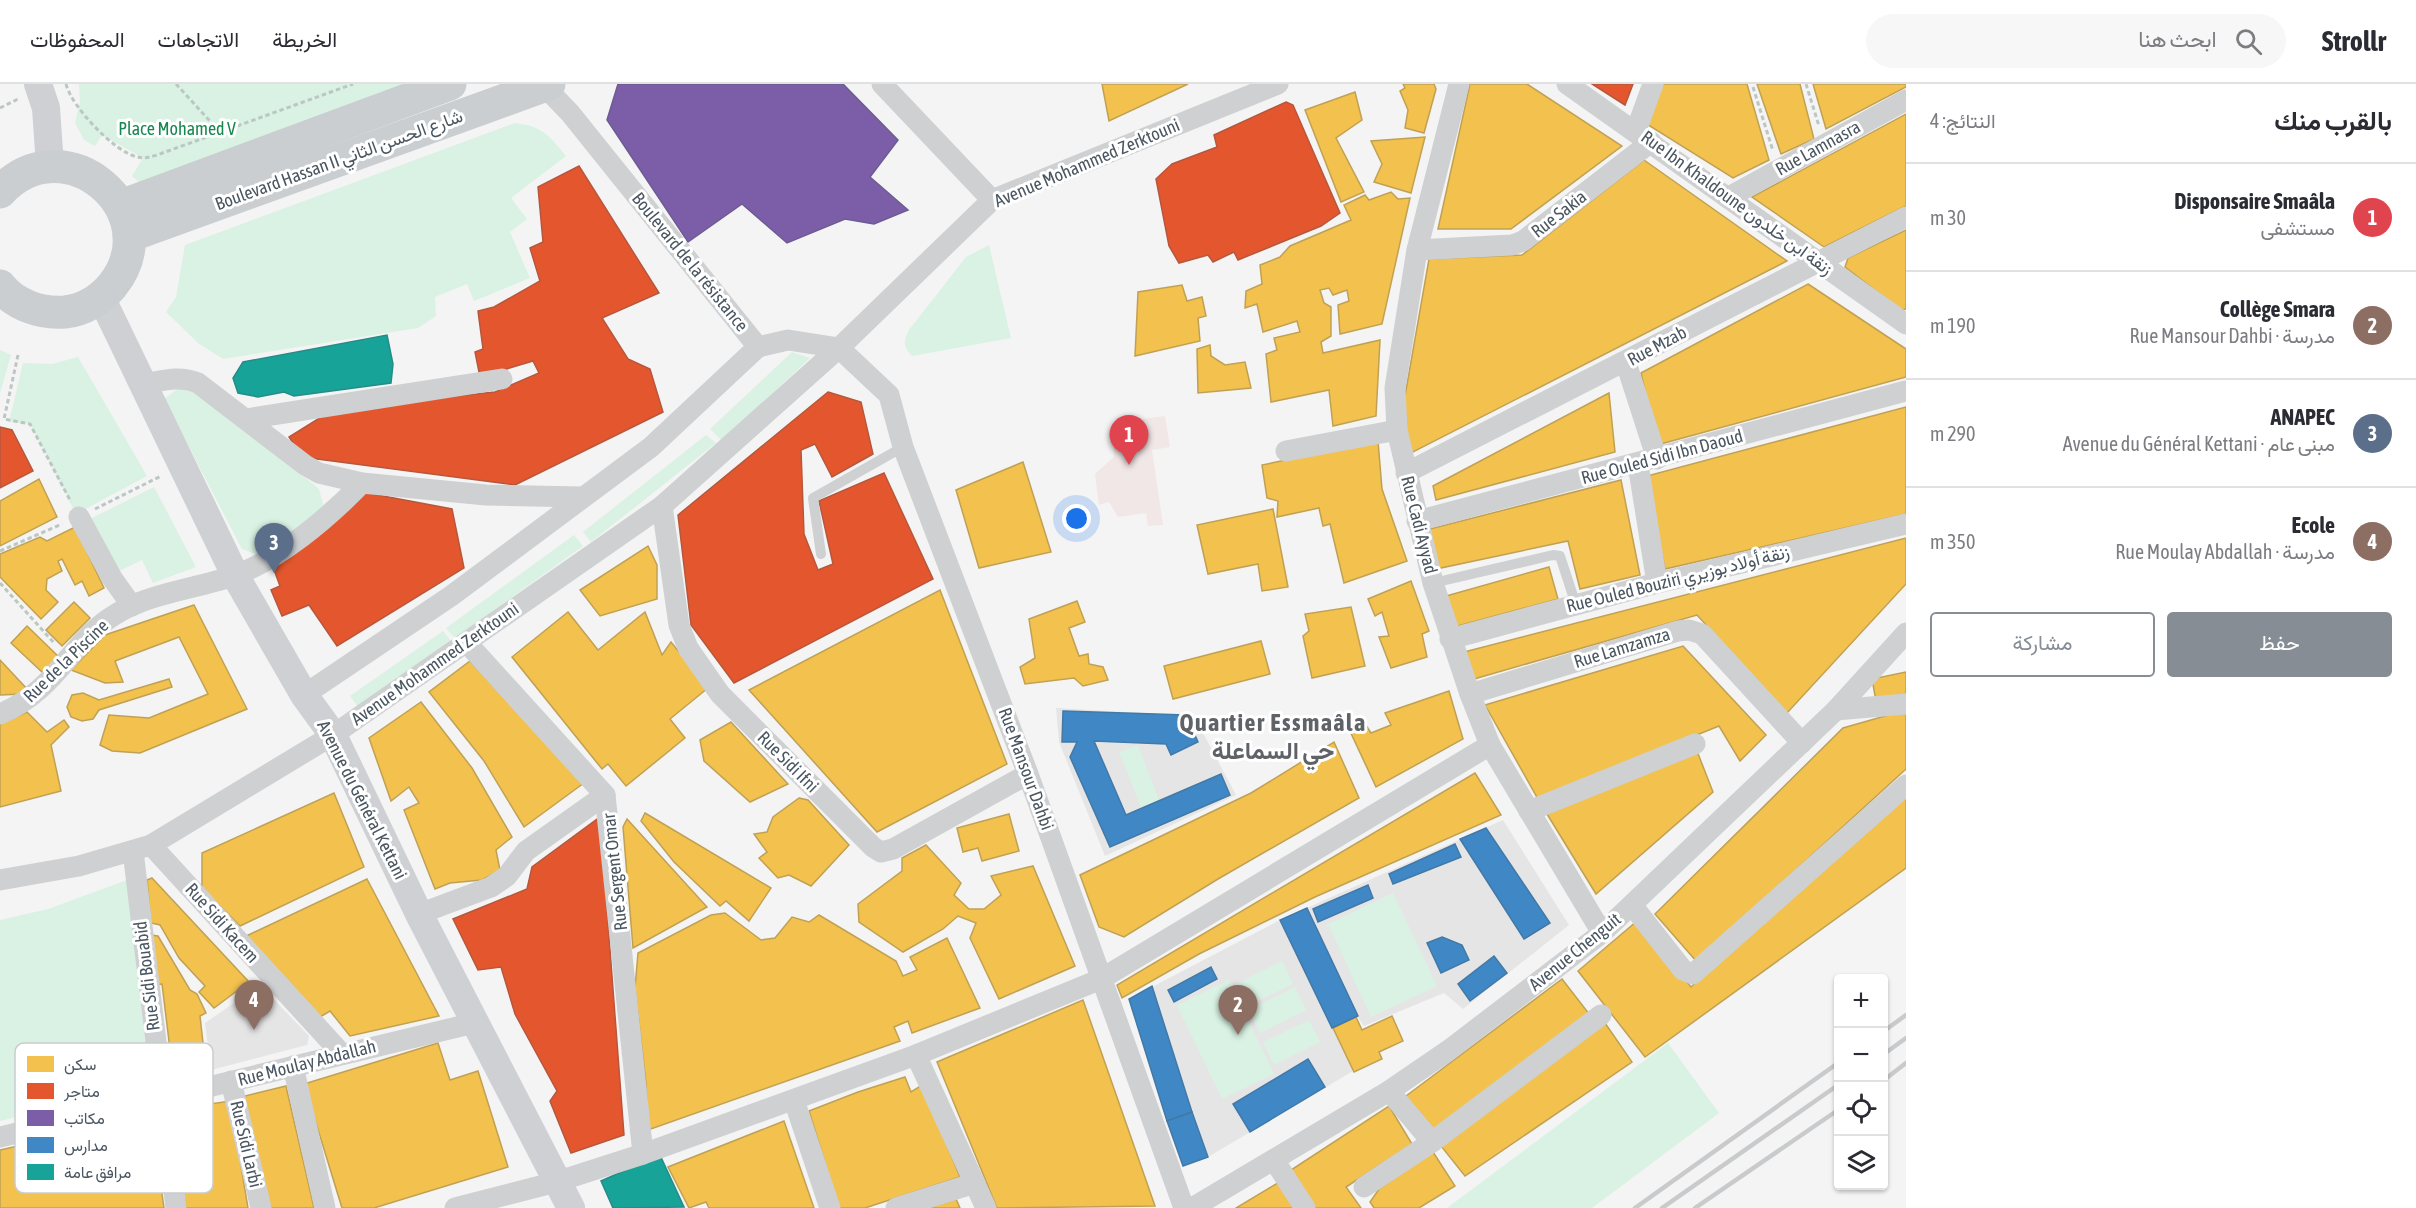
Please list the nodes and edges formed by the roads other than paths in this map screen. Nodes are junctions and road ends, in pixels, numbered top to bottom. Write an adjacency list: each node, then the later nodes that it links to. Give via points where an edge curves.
1 (38, 84): 11 (street, via 46,108)
2 (450, 84): 16 (main road, Boulevard Hassan II شارع الحسن الثاني)
3 (549, 84): 16 (main road, Boulevard Hassan II شارع الحسن الثاني); 22 (street, Boulevard de la résistance)
4 (882, 84): 14 (street)
5 (1278, 84): 14 (street, Avenue Mohammed Zerktouni)
6 (1459, 84): 17 (street, Rue Cadi Ayyad)
7 (1567, 84): 10 (street, Rue Ibn Khaldoune زنقة ابن خلدون)
8 (1653, 84): 10 (street)
9 (1906, 100): 13 (street, Rue Lamnasra)
10 (1644, 136): 13 (street, Rue Ibn Khaldoune زنقة ابن خلدون); 17 (street, Rue Sakia, via 1523,241 1512,245)
11 (50, 166): 12 (main road, via 18,176); 16 (main road, via 71,168 108,188)
12 (0, 192)
13 (1729, 197): 18 (street, Rue Ibn Khaldoune زنقة ابن خلدون)
14 (992, 200): 23 (street, Avenue Mohammed Zerktouni)
15 (1906, 217): 18 (street, Rue Mzab)
16 (125, 221): 20 (main road, via 122,270)
17 (1417, 250): 29 (street, Rue Cadi Ayyad, via 1395,388)
18 (1818, 261): 21 (street, Rue Ibn Khaldoune زنقة ابن خلدون); 24 (street, Rue Mzab)
19 (0, 286): 20 (main road, via 21,304 44,312 68,312)
20 (101, 297): 26 (street, Avenue du Général Kettani)
21 (1906, 324)
22 (758, 347): 23 (street, Boulevard de la résistance, via 788,340); 35 (street, via 651,447)
23 (839, 348): 30 (street, Rue Mansour Dahbi, via 889,395); 36 (street, Avenue Mohammed Zerktouni)
24 (1626, 363): 32 (street); 33 (street, Rue Mzab)
25 (502, 379): 28 (street)
26 (142, 384): 28 (street, via 187,378); 41 (street, Avenue du Général Kettani)
27 (1906, 391): 32 (street, Rue Ouled Sidi Ibn Daoud)
28 (246, 418): 34 (street, via 312,469)
29 (1397, 430): 31 (street); 33 (street, Rue Cadi Ayyad)
30 (903, 447): 40 (lane, via 813,498); 58 (street, Rue Mansour Dahbi)
31 (1286, 451)
32 (1647, 461): 38 (street, Rue Ouled Sidi Ibn Daoud); 43 (street)
33 (1406, 473): 38 (street, Rue Cadi Ayyad)
34 (362, 483): 35 (street, via 486,495); 41 (street, Rue de la Piscine, via 323,520)
35 (582, 497): 50 (street, via 451,597)
36 (662, 506): 48 (street, Avenue Mohammed Zerktouni); 58 (street, Rue Sidi Ifni, via 679,625 688,648 720,694 873,847 881,852 892,849)
37 (79, 517): 45 (street)
38 (1417, 521): 42 (street, Rue Cadi Ayyad)
39 (1906, 524): 43 (street, Rue Ouled Bouziri زنقة أولاد بوزيري)
40 (821, 554)
41 (235, 575): 45 (street, Rue de la Piscine); 50 (street, Avenue du Général Kettani)
42 (1433, 583): 44 (lane, via 1560,556); 47 (street, Rue Cadi Ayyad)
43 (1657, 583): 44 (street, Rue Ouled Bouziri زنقة أولاد بوزيري)
44 (1575, 605): 47 (street, Rue Ouled Bouziri زنقة أولاد بوزيري)
45 (132, 606): 53 (street, Rue de la Piscine, via 103,622 43,689)
46 (1906, 633): 52 (street, Avenue Chenguit)
47 (1450, 639): 49 (street, Rue Cadi Ayyad)
48 (467, 643): 54 (street, Avenue Mohammed Zerktouni); 60 (street, Rue Sergent Omar)
49 (1470, 694): 55 (street, Rue Lamzamza, via 1689,630 1702,634); 57 (street, Rue Cadi Ayyad)
50 (304, 695): 54 (street, Avenue du Général Kettani)
51 (1906, 704): 52 (street)
52 (1836, 710): 55 (street, Avenue Chenguit)
53 (0, 714)
54 (333, 735): 62 (street, Avenue Mohammed Zerktouni); 65 (street, Avenue du Général Kettani)
55 (1802, 743): 64 (street, Avenue Chenguit)
56 (1695, 744): 61 (street)
57 (1490, 745): 61 (street, Rue Cadi Ayyad); 67 (street)
58 (1028, 774): 67 (street, Rue Mansour Dahbi)
59 (1906, 786): 64 (street, via 1693,974 1683,970)
60 (606, 795): 65 (street, via 526,851 507,876 492,887); 81 (street, Rue Sergent Omar)
61 (1529, 810): 66 (street, Rue Cadi Ayyad)
62 (142, 848): 63 (street, Avenue Mohammed Zerktouni, via 79,866); 70 (street, Rue Sidi Bouabid); 71 (street, Rue Sidi Kacem)
63 (0, 880)
64 (1632, 905): 66 (street, Avenue Chenguit)
65 (419, 914): 69 (street, Avenue du Général Kettani)
66 (1602, 933): 76 (street, Avenue Chenguit)
67 (1101, 980): 72 (street); 95 (street, Rue Mansour Dahbi)
68 (1600, 1015): 80 (street)
69 (474, 1023): 71 (street, Rue Moulay Abdallah); 83 (street, Avenue du Général Kettani)
70 (158, 1043)
71 (342, 1054): 73 (street, Rue Moulay Abdallah)
72 (916, 1055): 77 (street); 84 (street)
73 (293, 1066): 74 (street, Rue Moulay Abdallah); 89 (street)
74 (231, 1081): 75 (street, Rue Moulay Abdallah); 88 (street, Rue Sidi Larbi)
75 (213, 1085)
76 (1389, 1091): 80 (street); 82 (street, Avenue Chenguit)
77 (794, 1100): 81 (street); 92 (street)
78 (15, 1133): 79 (street, Rue Moulay Abdallah)
79 (0, 1137)
80 (1431, 1142): 85 (street)
81 (643, 1154): 83 (street)
82 (1274, 1160): 96 (street, Avenue Chenguit); 97 (street)
83 (556, 1182): 90 (street); 91 (street, Avenue du Général Kettani)
84 (975, 1183): 93 (street); 94 (street)
85 (1364, 1187)
86 (174, 1193): 87 (street, Rue Sidi Bouabid)
87 (176, 1208)
88 (261, 1208)
89 (325, 1208)
90 (455, 1208)
91 (571, 1208)
92 (830, 1208)
93 (896, 1208)
94 (986, 1208)
95 (1184, 1208)
96 (1192, 1208)
97 (1305, 1208)

